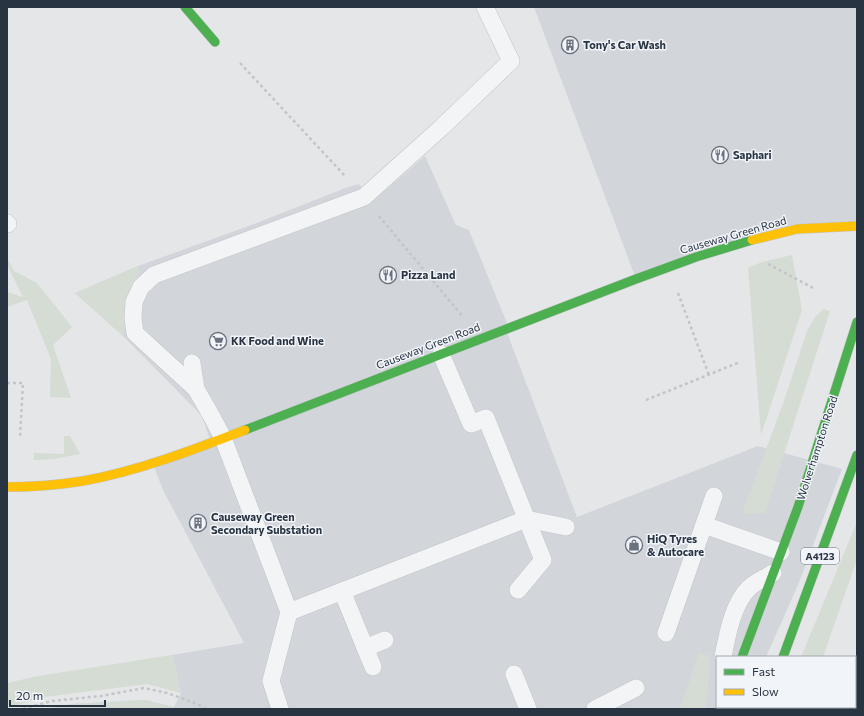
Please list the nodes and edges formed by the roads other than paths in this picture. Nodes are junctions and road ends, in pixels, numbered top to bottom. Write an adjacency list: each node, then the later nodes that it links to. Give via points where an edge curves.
1 (185, 7): 3 (main road)
2 (485, 7): 8 (lane, via 511,61 364,197 154,275 141,287 134,302 133,318 136,333)
3 (215, 42)
4 (857, 226): 6 (main road, Causeway Green Road, via 796,229 696,257)
5 (857, 322): 16 (main road, Wolverhampton Road)
6 (442, 354): 9 (main road, Causeway Green Road); 13 (lane, via 471,424 486,418)
7 (192, 363): 8 (lane)
8 (196, 389): 9 (lane)
9 (223, 438): 11 (main road, Causeway Green Road, via 104,476 33,487); 20 (lane)
10 (857, 455): 26 (main road, A4123)
11 (7, 487)
12 (714, 496): 14 (lane)
13 (526, 519): 15 (lane); 18 (lane, via 543,560); 19 (lane, via 361,578)
14 (704, 525): 16 (lane); 21 (lane)
15 (566, 527)
16 (781, 552): 17 (main road, Wolverhampton Road)
17 (773, 573): 24 (lane, via 750,586 741,597); 25 (main road, Wolverhampton Road)
18 (518, 590)
19 (342, 591): 20 (lane); 23 (lane)
20 (289, 612): 30 (lane, via 271,681)
21 (666, 633)
22 (385, 640): 23 (lane)
23 (365, 648): 27 (lane)
24 (723, 656)
25 (742, 656)
26 (783, 656)
27 (373, 667)
28 (514, 674): 31 (lane)
29 (636, 688): 32 (lane)
30 (280, 709)
31 (528, 709)
32 (596, 709)

